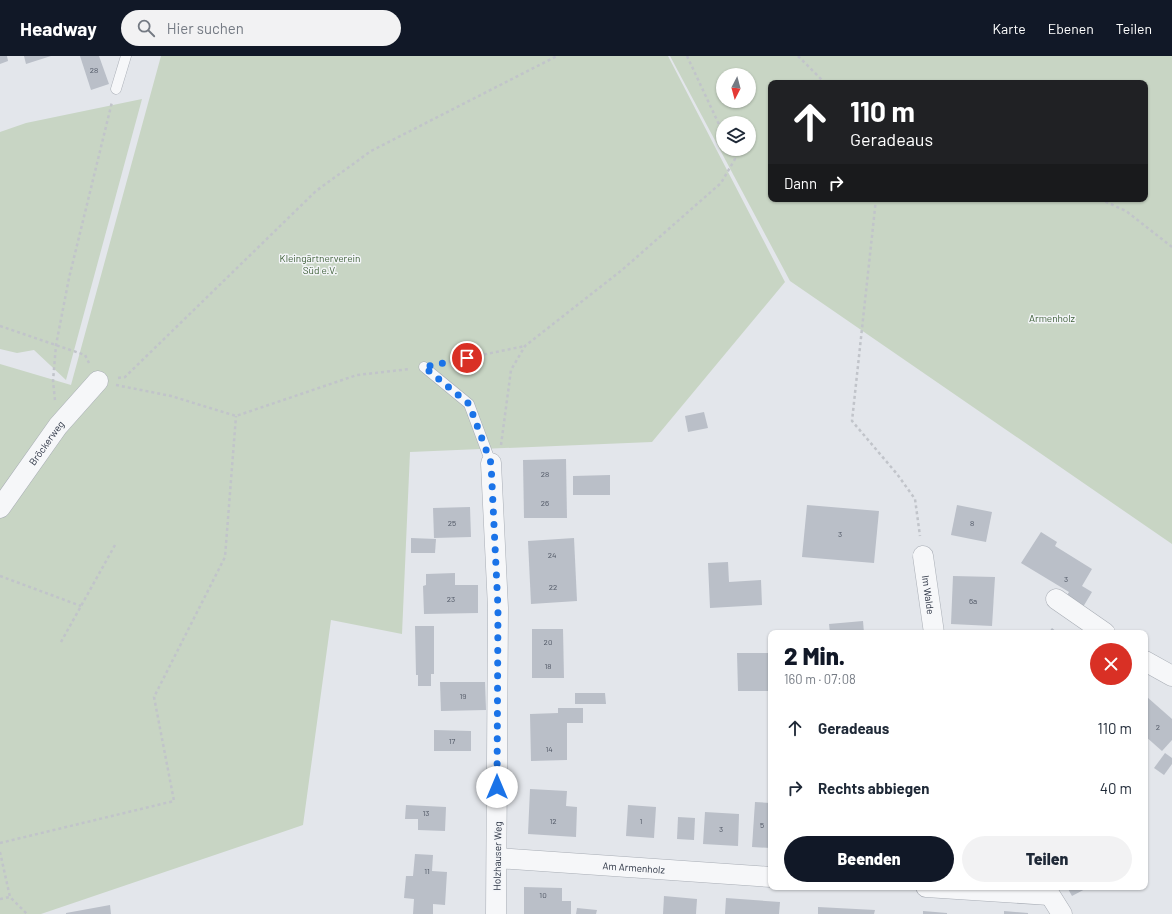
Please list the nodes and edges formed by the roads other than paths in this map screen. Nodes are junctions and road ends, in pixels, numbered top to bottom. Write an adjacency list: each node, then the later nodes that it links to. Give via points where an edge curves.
1 (126, 56): 2 (lane)
2 (116, 89)
3 (424, 367): 5 (lane, via 469,404)
4 (98, 381): 6 (street, Bröckerweg, via 58,426)
5 (491, 463): 13 (street, Holzhauser Weg, via 498,608)
6 (0, 508)
7 (923, 556): 9 (street, Im Walde)
8 (1056, 599): 10 (street)
9 (934, 630)
10 (1101, 630)
11 (1148, 663): 12 (street)
12 (1172, 676)
13 (497, 858): 14 (street, Am Armenholz); 17 (street, Holzhauser Weg)
14 (768, 877)
15 (1017, 890): 16 (street)
16 (1047, 891): 18 (street)
17 (496, 914)
18 (1062, 914)

